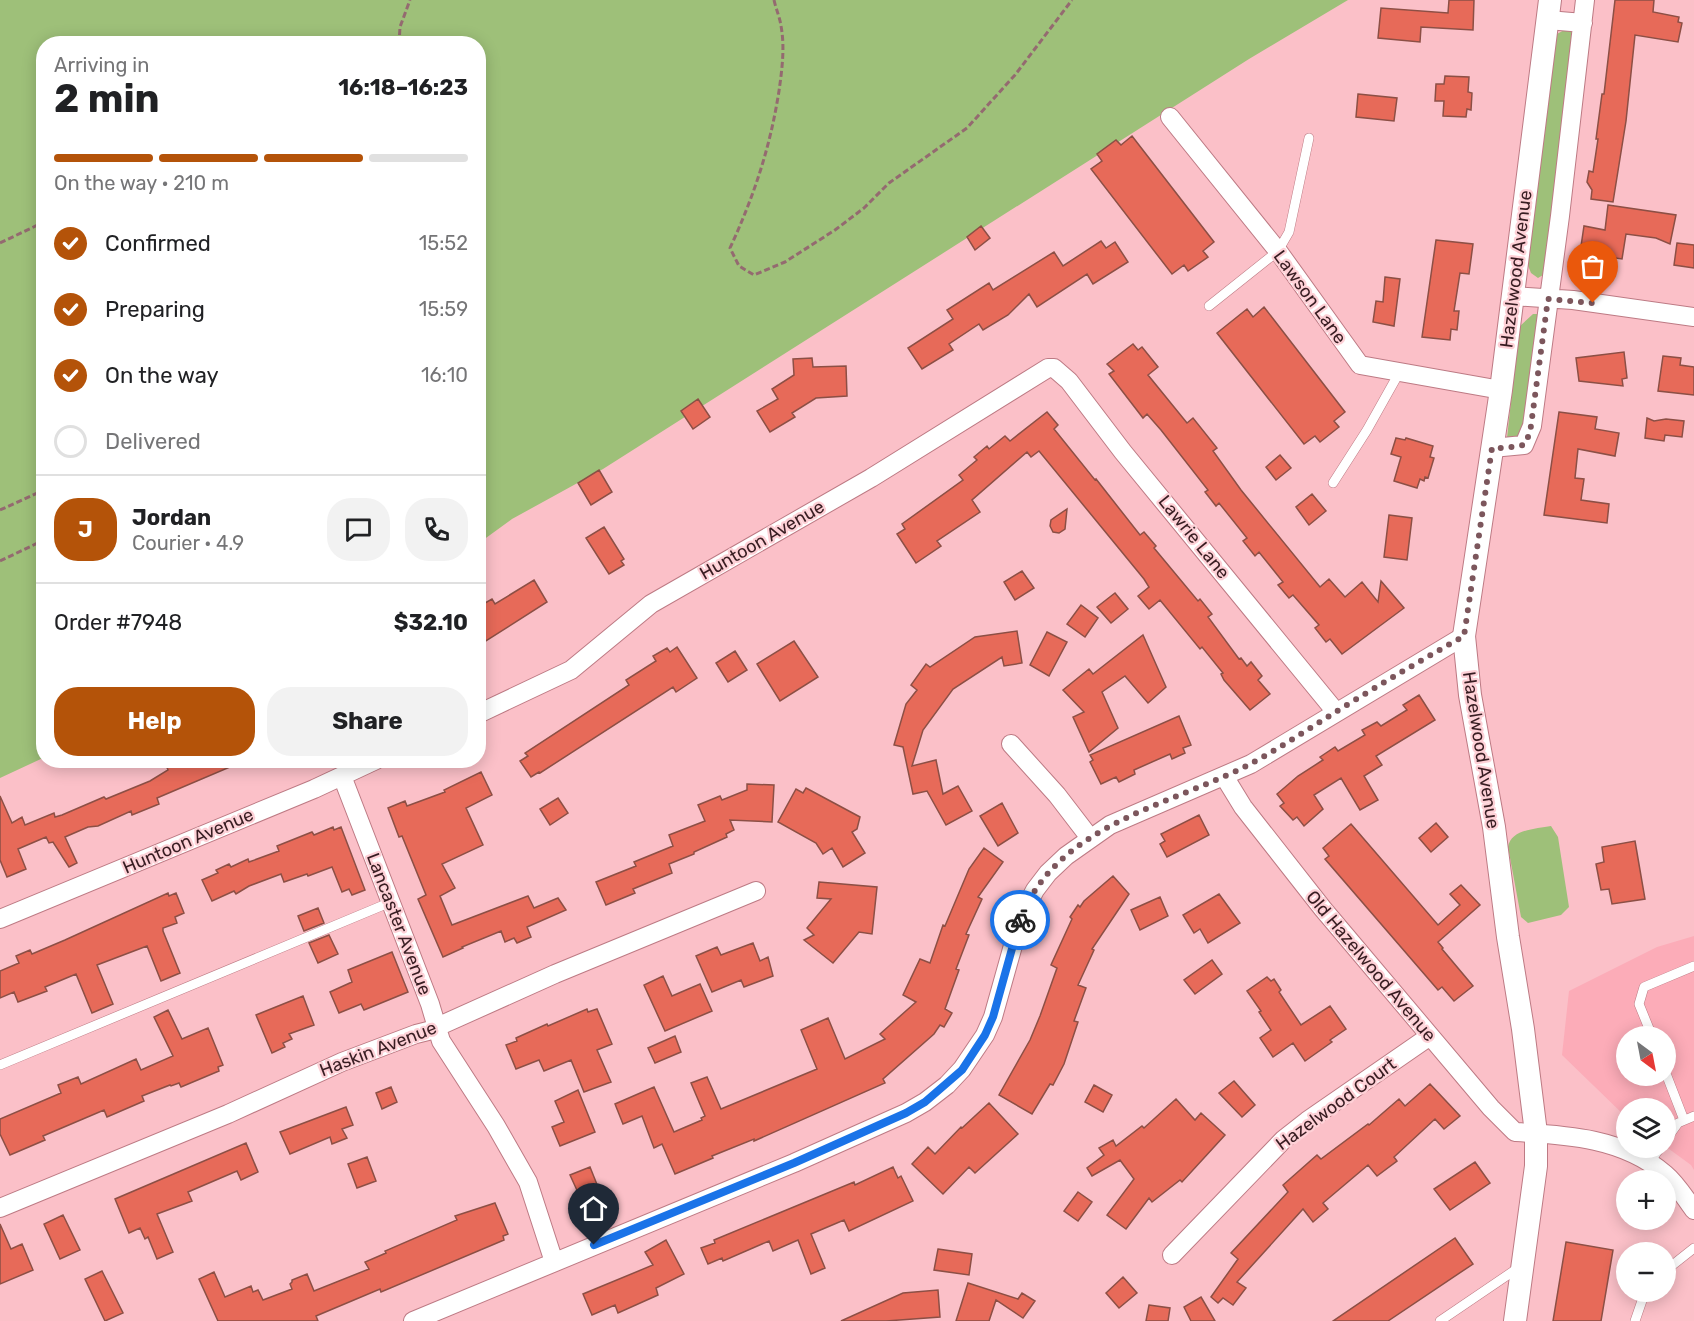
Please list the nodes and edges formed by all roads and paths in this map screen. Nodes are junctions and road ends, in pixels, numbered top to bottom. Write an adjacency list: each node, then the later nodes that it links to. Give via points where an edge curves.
1 (410, 0): 7 (path)
2 (774, 0): 3 (path, via 781,26 782,65 769,147 730,248 739,266 754,275 785,262 835,230 888,183 967,128 1015,75)
3 (1072, 0)
4 (1585, 0): 6 (street)
5 (1549, 10): 6 (street); 13 (street, Hazelwood Avenue)
6 (1583, 22): 14 (street)
7 (399, 36)
8 (1170, 117): 12 (street, Lawson Lane)
9 (1309, 138): 12 (lane, via 1289,232)
10 (36, 226): 11 (path)
11 (0, 243)
12 (1278, 252): 15 (lane); 18 (street, Lawson Lane, via 1360,365)
13 (1512, 296): 14 (street); 19 (street, Hazelwood Avenue)
14 (1548, 299): 16 (street); 20 (street, via 1530,433 1524,445)
15 (1209, 306)
16 (1694, 317)
17 (1048, 368): 27 (street, Huntoon Avenue, via 872,478 651,604 571,670); 28 (street, Lawrie Lane, via 1060,371 1069,381)
18 (1399, 373): 19 (street, Lawson Lane); 21 (lane)
19 (1501, 390): 20 (street, Hazelwood Avenue)
20 (1492, 448): 26 (street, Hazelwood Avenue)
21 (1333, 483)
22 (36, 494): 23 (path)
23 (0, 510)
24 (36, 544): 25 (path)
25 (0, 561)
26 (1464, 636): 28 (street); 46 (street, Hazelwood Avenue)
27 (486, 710)
28 (1336, 712): 32 (street)
29 (1011, 744): 33 (street)
30 (359, 768): 31 (street, Huntoon Avenue)
31 (342, 776): 35 (street, Lancaster Avenue); 36 (street, Huntoon Avenue)
32 (1224, 776): 33 (street, via 1110,825); 40 (street, Old Hazelwood Avenue, via 1243,807 1316,900)
33 (1090, 838): 53 (street, via 1048,873 1035,890 1018,925 985,1035 962,1070 925,1102 794,1163)
34 (756, 891): 39 (street, Haskin Avenue)
35 (391, 902): 39 (street, Lancaster Avenue); 41 (lane)
36 (0, 919)
37 (1694, 966): 38 (lane, via 1644,987 1639,1004)
38 (1648, 1026)
39 (437, 1027): 49 (street, Haskin Avenue, via 342,1062 228,1114); 53 (street, Lancaster Avenue, via 441,1041 528,1182)
40 (1430, 1036): 46 (street, Old Hazelwood Avenue, via 1515,1132); 52 (street, Hazelwood Court, via 1284,1139)
41 (0, 1065)
42 (1671, 1086): 44 (lane)
43 (1694, 1116): 44 (lane)
44 (1684, 1120): 45 (lane)
45 (1676, 1126)
46 (1536, 1133): 48 (street, Old Hazelwood Avenue, via 1601,1142 1627,1150); 55 (street, Hazelwood Avenue, via 1536,1166)
47 (1653, 1158): 48 (lane)
48 (1649, 1163): 50 (street, Old Hazelwood Avenue, via 1674,1183)
49 (0, 1208)
50 (1694, 1210)
51 (1694, 1248): 54 (lane)
52 (1172, 1255)
53 (554, 1262): 57 (street)
54 (1676, 1263)
55 (1523, 1265): 58 (lane); 59 (street, Hazelwood Avenue)
56 (1642, 1302): 60 (lane)
57 (413, 1321)
58 (1440, 1321)
59 (1515, 1321)
60 (1635, 1321)

